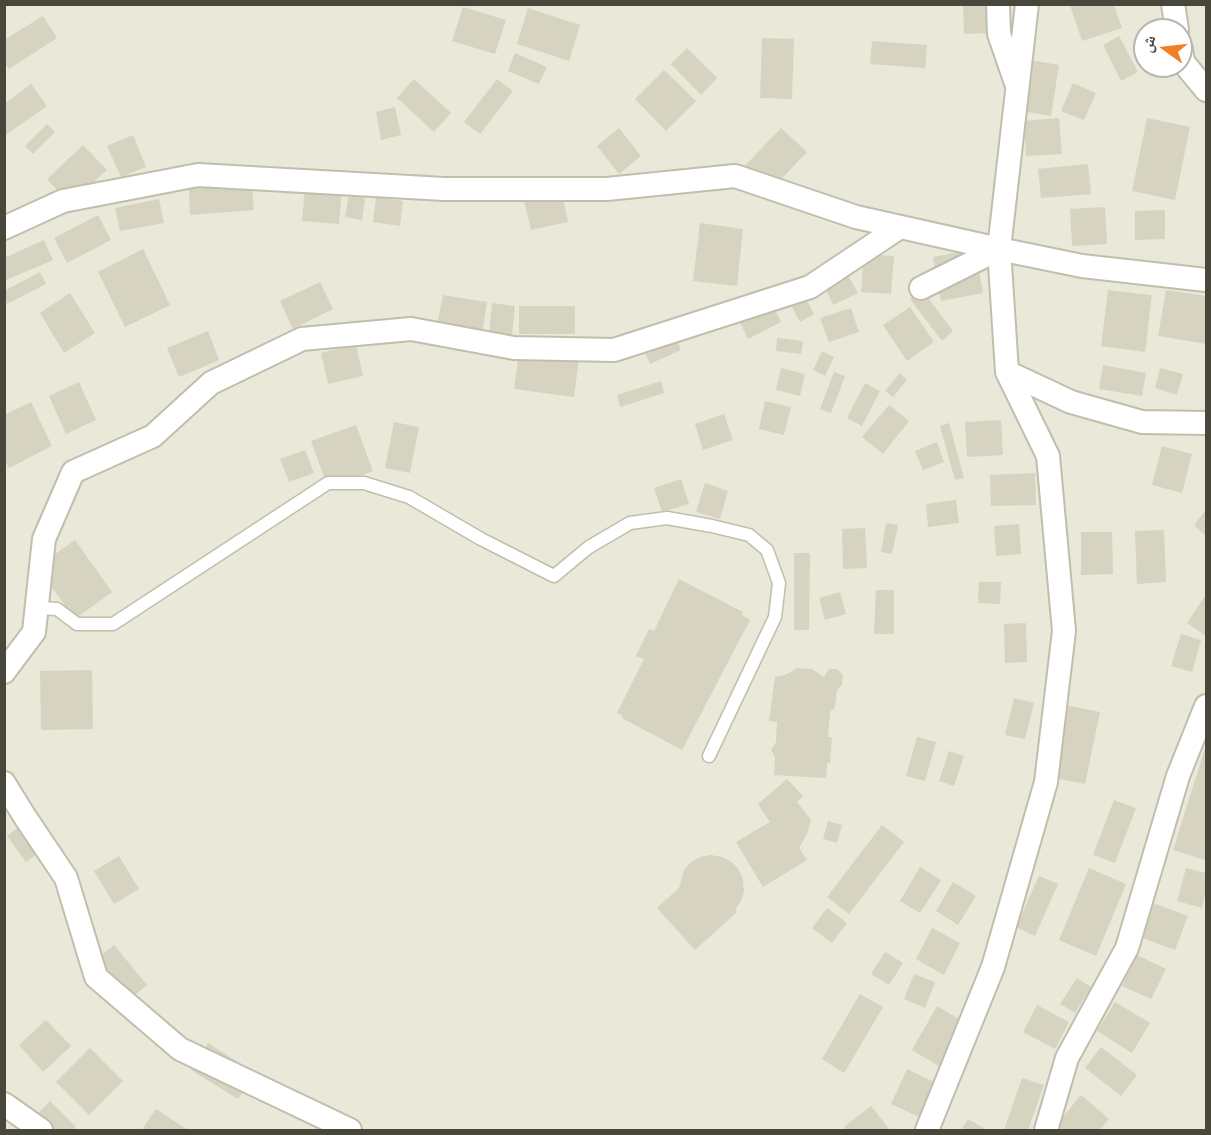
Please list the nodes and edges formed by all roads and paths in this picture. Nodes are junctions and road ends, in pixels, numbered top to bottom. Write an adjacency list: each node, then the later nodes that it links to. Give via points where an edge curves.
1 (998, 4): 4 (street, via 999,34)
2 (1027, 4): 4 (street)
3 (1193, 73): 5 (street)
4 (1018, 90): 8 (street)
5 (1206, 90)
6 (900, 227): 7 (street, via 856,217 735,176 607,189 444,189 198,175 63,201); 8 (street); 13 (street, via 810,287 614,350 514,348 411,329 302,339 211,382 153,436 74,472 44,539)
7 (4, 228)
8 (999, 249): 9 (street, via 1082,266); 10 (street); 11 (street)
9 (1206, 280)
10 (921, 288)
11 (1007, 372): 12 (street, via 1071,402 1142,422); 21 (street, via 1048,456 1064,631 1046,782 993,967)
12 (1206, 423)
13 (37, 608): 14 (street, via 34,632); 16 (lane, via 57,609 77,624 113,624 328,483 364,483 409,497 554,576 589,547 630,523 667,518 712,526 749,535 767,550 778,583 775,617)
14 (4, 672)
15 (1206, 706): 22 (street, via 1178,776 1126,948 1067,1058)
16 (708, 756)
17 (4, 783): 20 (street, via 66,878 96,977 180,1049)
18 (4, 1104): 19 (street)
19 (41, 1131)
20 (350, 1131)
21 (927, 1131)
22 (1046, 1131)

